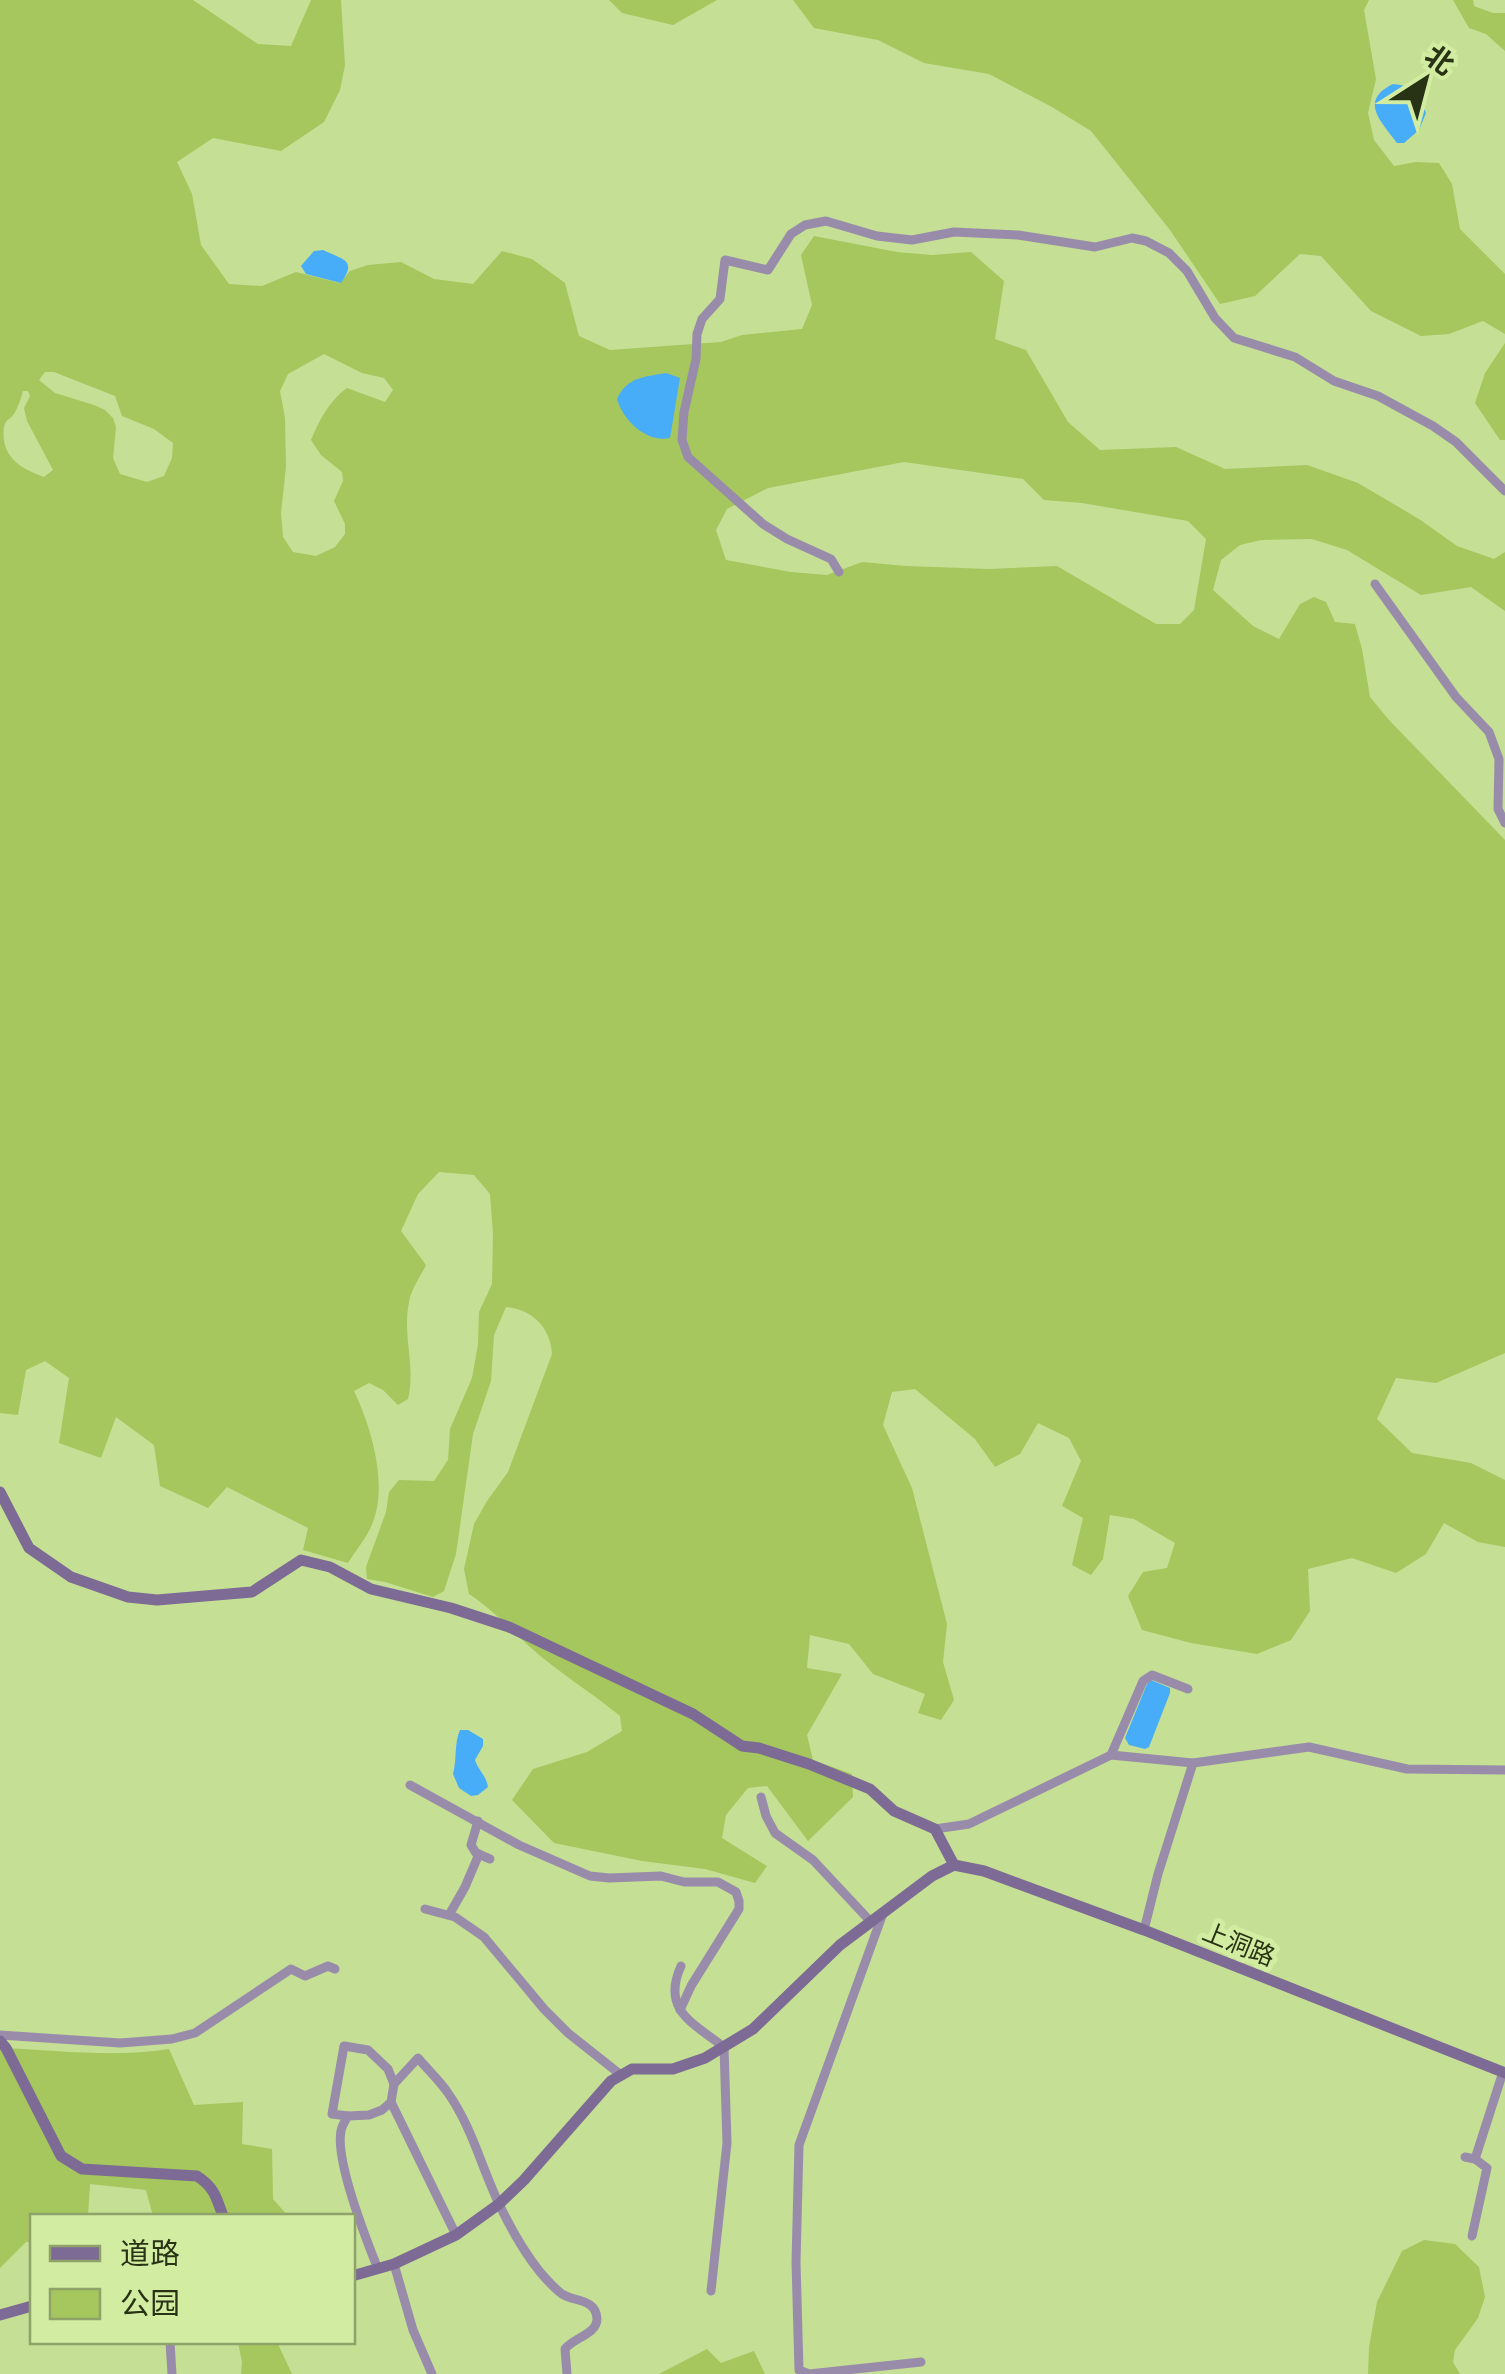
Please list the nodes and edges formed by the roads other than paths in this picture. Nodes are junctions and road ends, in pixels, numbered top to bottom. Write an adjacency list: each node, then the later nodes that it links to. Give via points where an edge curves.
1 (1505, 491): 2 (street, via 1433,426 1295,357 1234,338 1187,271 1146,241 1095,247 954,232 912,240 826,221 791,234 768,270 725,260 720,299 696,334 682,440 688,457 763,524 831,560)
2 (839, 572)
3 (1376, 584): 4 (street, via 1456,697 1490,732)
4 (1505, 822)
5 (0, 1492): 13 (street, via 29,1548 70,1576 128,1597 252,1592 300,1560 330,1566 371,1588 509,1627 693,1714 742,1746 870,1790 894,1812)
6 (1188, 1689): 7 (street, via 1152,1674 1143,1681)
7 (1111, 1755): 8 (street); 13 (street, via 969,1824)
8 (1193, 1762): 9 (street, via 1309,1747 1407,1769); 21 (street)
9 (1505, 1770)
10 (410, 1785): 12 (street)
11 (761, 1797): 20 (street, via 775,1834 813,1860)
12 (478, 1821): 14 (street, via 471,1845); 24 (street, via 590,1876 718,1882 736,1892 739,1908)
13 (935, 1829): 16 (street)
14 (479, 1854): 15 (street); 19 (street)
15 (490, 1859)
16 (954, 1865): 18 (street); 21 (street, 上洞路)
17 (425, 1909): 19 (street)
18 (883, 1914): 20 (street); 43 (street, via 799,2145 799,2370)
19 (449, 1915): 28 (street, via 484,1937 568,2034)
20 (871, 1922): 26 (street, via 753,2029)
21 (1144, 1930): 27 (street, 上洞路)
22 (682, 1966): 24 (street, via 673,1993)
23 (335, 1969): 25 (street, via 306,1976 290,1970 196,2033 172,2039)
24 (680, 2010): 26 (street)
25 (0, 2038): 33 (street, via 61,2156 82,2169 197,2176 215,2192)
26 (724, 2046): 28 (street, via 673,2069); 39 (street, via 727,2143)
27 (1504, 2072): 35 (street, via 1470,2158 1487,2168)
28 (621, 2075): 32 (street)
29 (394, 2084): 30 (street); 31 (street, via 368,2050 344,2046 332,2114); 32 (street, via 418,2058 448,2093)
30 (391, 2102): 31 (street, via 369,2115); 34 (street)
31 (348, 2116): 37 (street, via 341,2132 344,2160)
32 (499, 2204): 34 (street); 46 (street, via 543,2276 595,2312 595,2326 564,2348)
33 (221, 2214)
34 (456, 2235): 36 (street)
35 (1472, 2236)
36 (394, 2264): 37 (street); 45 (street)
37 (378, 2269): 38 (street)
38 (355, 2275)
39 (711, 2291)
40 (30, 2307): 41 (street)
41 (0, 2315)
42 (170, 2344): 44 (street)
43 (921, 2362)
44 (172, 2374)
45 (432, 2374)
46 (566, 2374)

